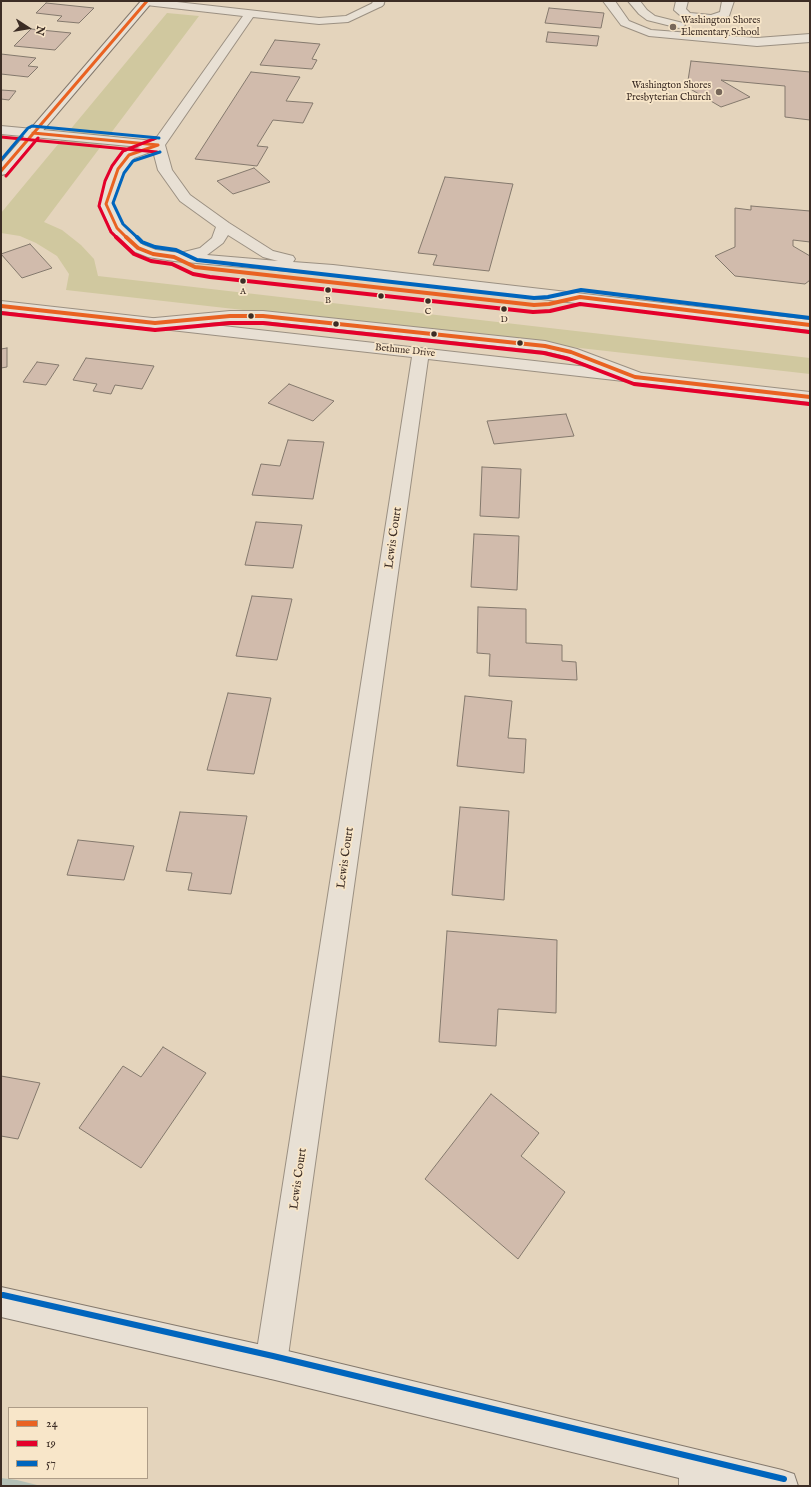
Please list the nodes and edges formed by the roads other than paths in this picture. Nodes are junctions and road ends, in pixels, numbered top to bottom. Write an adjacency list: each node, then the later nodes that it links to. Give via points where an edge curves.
1 (609, 1): 8 (street, via 625,23 649,33 757,42)
2 (634, 1): 8 (street, via 651,18 679,25)
3 (682, 1): 4 (street, via 682,13 706,18 725,14)
4 (728, 1)
5 (146, 2): 7 (street); 10 (street)
6 (378, 3): 7 (street, via 348,19 319,21)
7 (250, 14): 11 (street)
8 (810, 37)
9 (1, 130): 10 (street)
10 (33, 133): 11 (street); 12 (street)
11 (158, 145): 13 (street, via 165,170 185,198); 14 (street, via 129,155 118,169 106,204 117,228 138,248)
12 (1, 171)
13 (224, 226): 14 (street, via 218,240 206,251); 15 (street, via 268,254)
14 (174, 257): 15 (street); 16 (street, via 195,267 211,270 534,305)
15 (333, 270): 16 (street)
16 (580, 297): 19 (street)
17 (1, 306): 18 (street, Bethune Drive)
18 (155, 323): 20 (street, Bethune Drive); 21 (street, via 230,316 263,316 537,345 571,352)
19 (810, 325)
20 (421, 353): 21 (street, Bethune Drive); 24 (street, Lewis Court)
21 (635, 377): 22 (street, Bethune Drive)
22 (810, 397)
23 (1, 1302): 24 (street)
24 (271, 1363): 25 (street)
25 (695, 1476): 26 (street)
26 (782, 1486)

